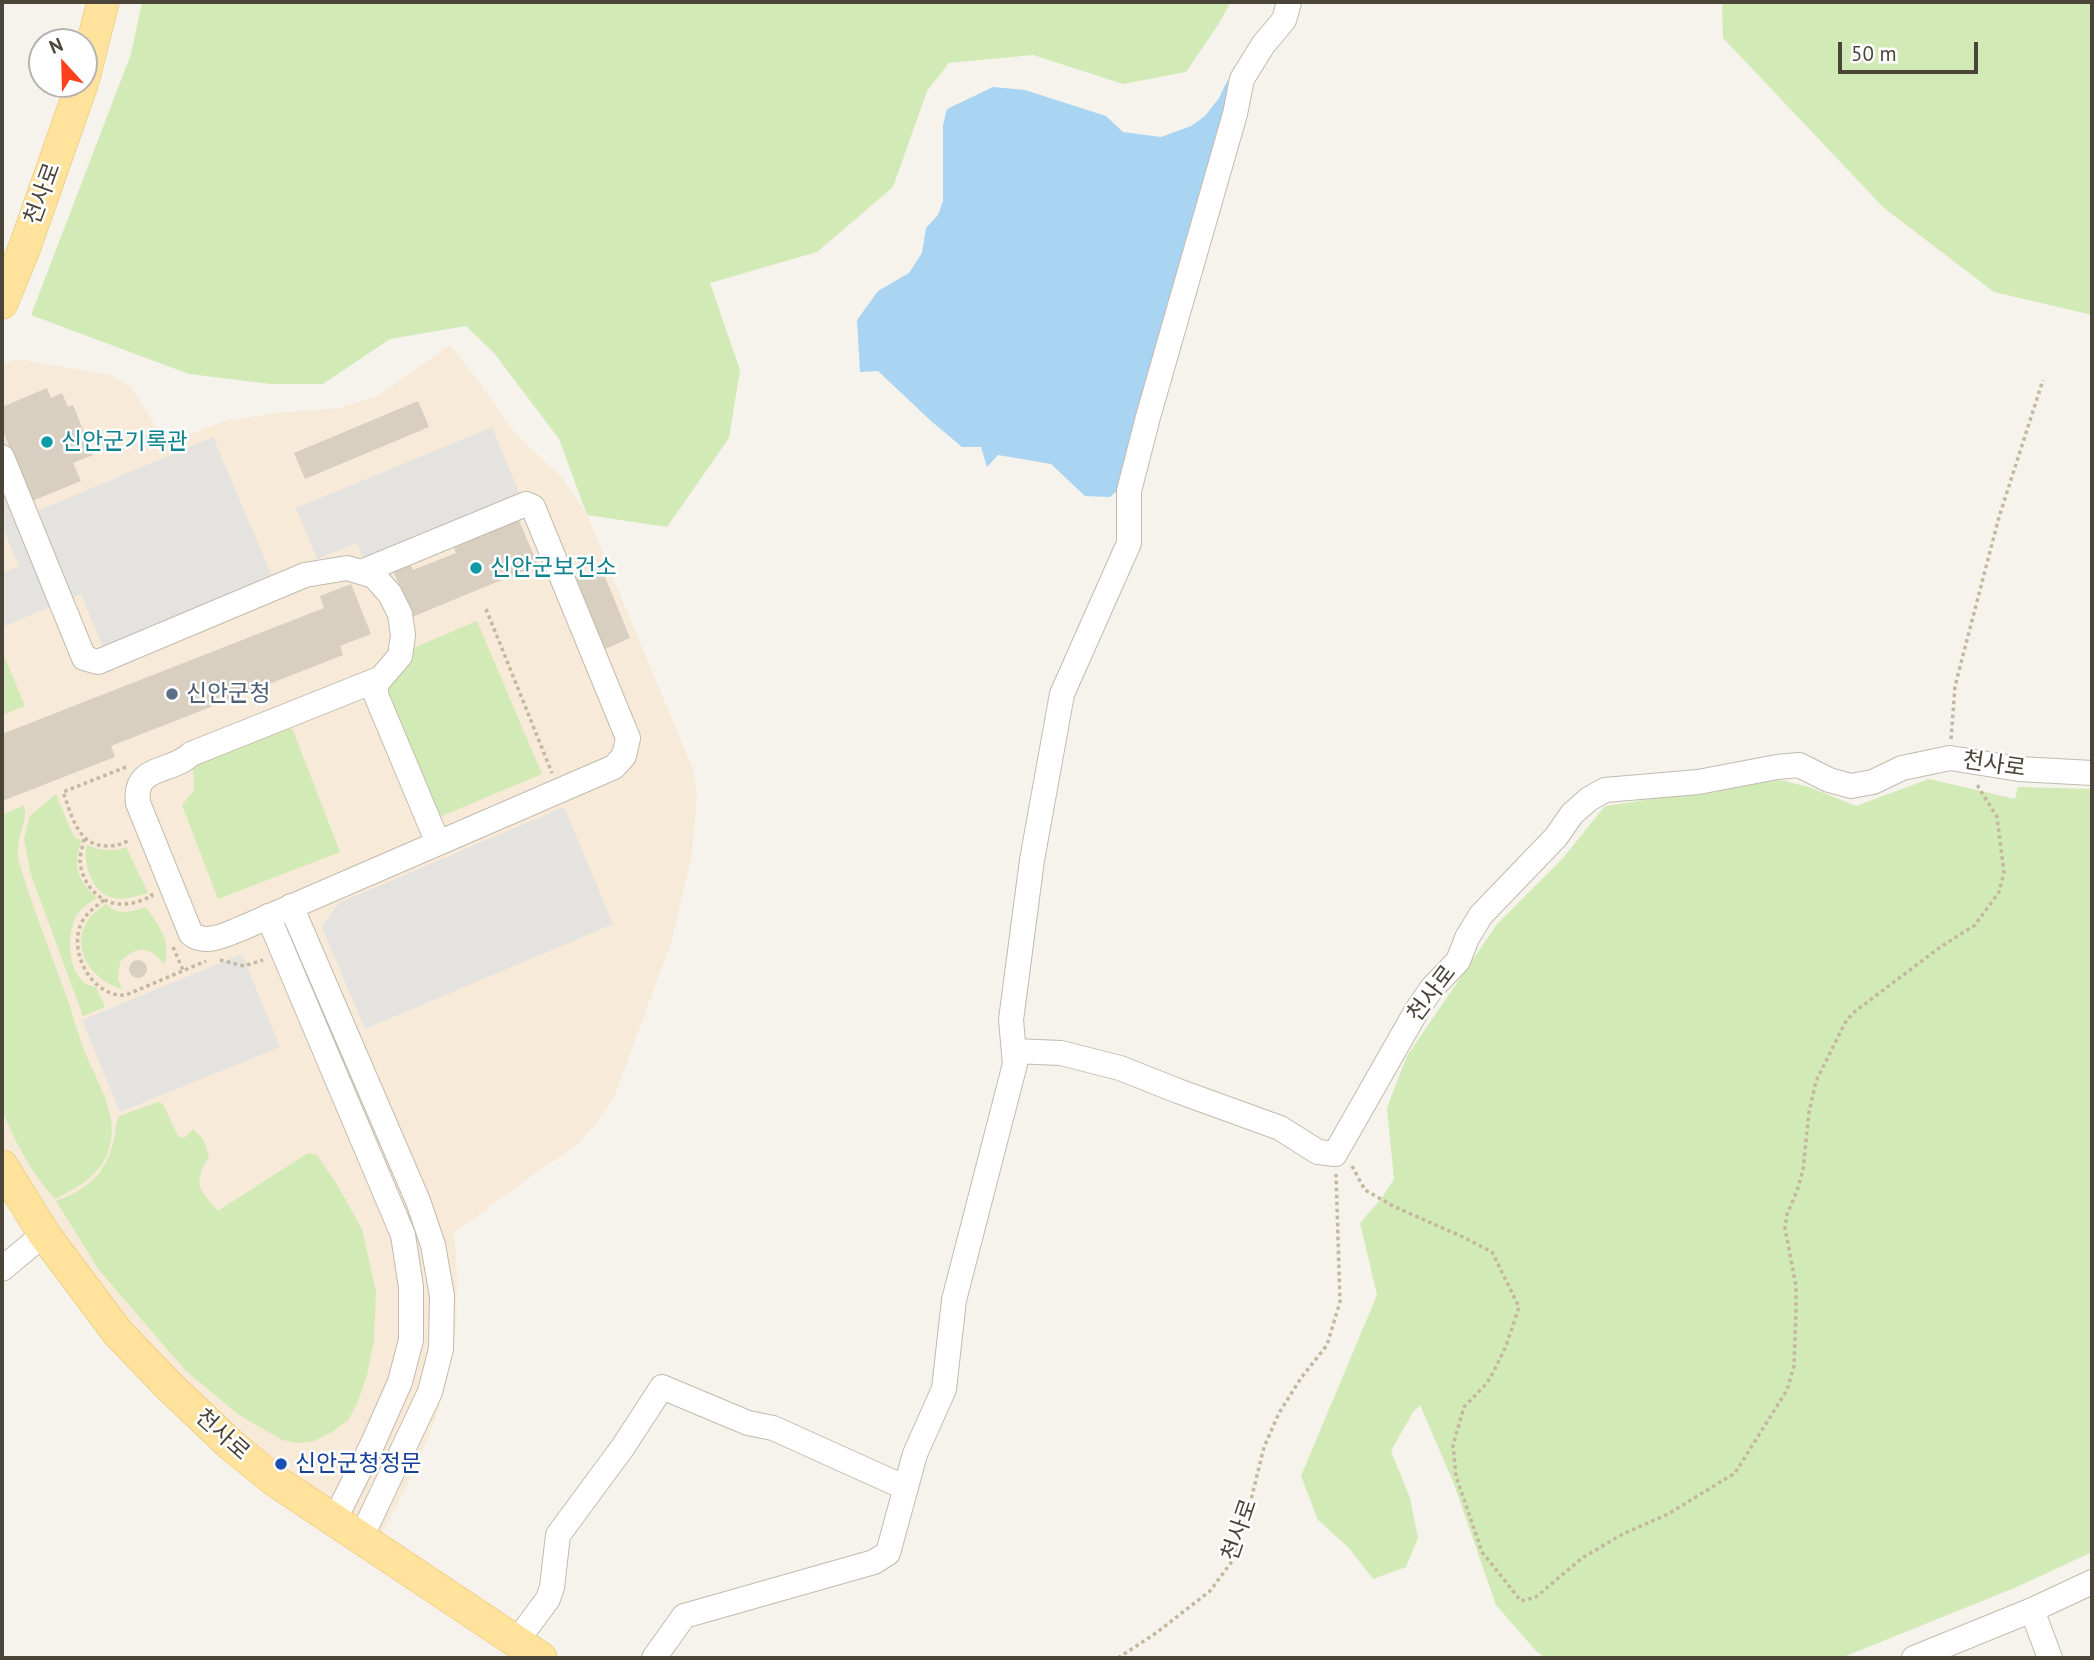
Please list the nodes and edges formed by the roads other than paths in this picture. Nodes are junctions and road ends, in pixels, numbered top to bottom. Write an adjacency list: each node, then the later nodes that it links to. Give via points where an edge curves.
1 (103, 2): 3 (main road)
2 (1289, 2): 13 (street, via 1284,20 1242,79 1129,491 1129,543 1062,694 1032,860 1011,1020)
3 (96, 28)
4 (77, 98): 5 (main road, 천사로)
5 (2, 303)
6 (2, 457): 7 (street, via 84,658 98,662 305,575 348,568)
7 (361, 572): 8 (street, via 374,576 390,594 402,625 400,656); 10 (street, via 526,504 533,507 628,738 624,757 614,767)
8 (379, 679): 10 (street, via 376,695); 12 (street, via 191,754 152,773 139,786 138,803 191,934 218,937)
9 (2092, 773): 13 (street, 천사로, via 2019,769 1957,759 1902,768 1873,782 1851,786 1799,765 1698,782 1605,790 1572,814 1556,837 1481,915 1458,961 1417,1010 1337,1151 1318,1152 1280,1128 1120,1068 1061,1053)
10 (438, 843): 11 (street)
11 (291, 906): 12 (street); 19 (street, via 418,1201 433,1245 442,1296 441,1349 430,1392)
12 (268, 916): 18 (street, via 403,1235 411,1287 411,1339 400,1382)
13 (1014, 1051): 17 (street, via 1015,1064 954,1300 944,1390 915,1454)
14 (2, 1166): 15 (main road, 천사로)
15 (44, 1234): 16 (street); 18 (main road, 천사로, via 118,1333 159,1377 253,1463)
16 (2, 1269)
17 (906, 1488): 22 (street, via 774,1428 748,1423 662,1387 558,1535 552,1587); 23 (street, via 888,1553 881,1558 684,1616)
18 (334, 1521): 19 (main road, 천사로)
19 (361, 1538): 22 (main road, 천사로)
20 (2092, 1582): 21 (street)
21 (2032, 1610): 24 (street); 25 (street)
22 (529, 1650)
23 (654, 1658)
24 (1914, 1658)
25 (2050, 1658)

